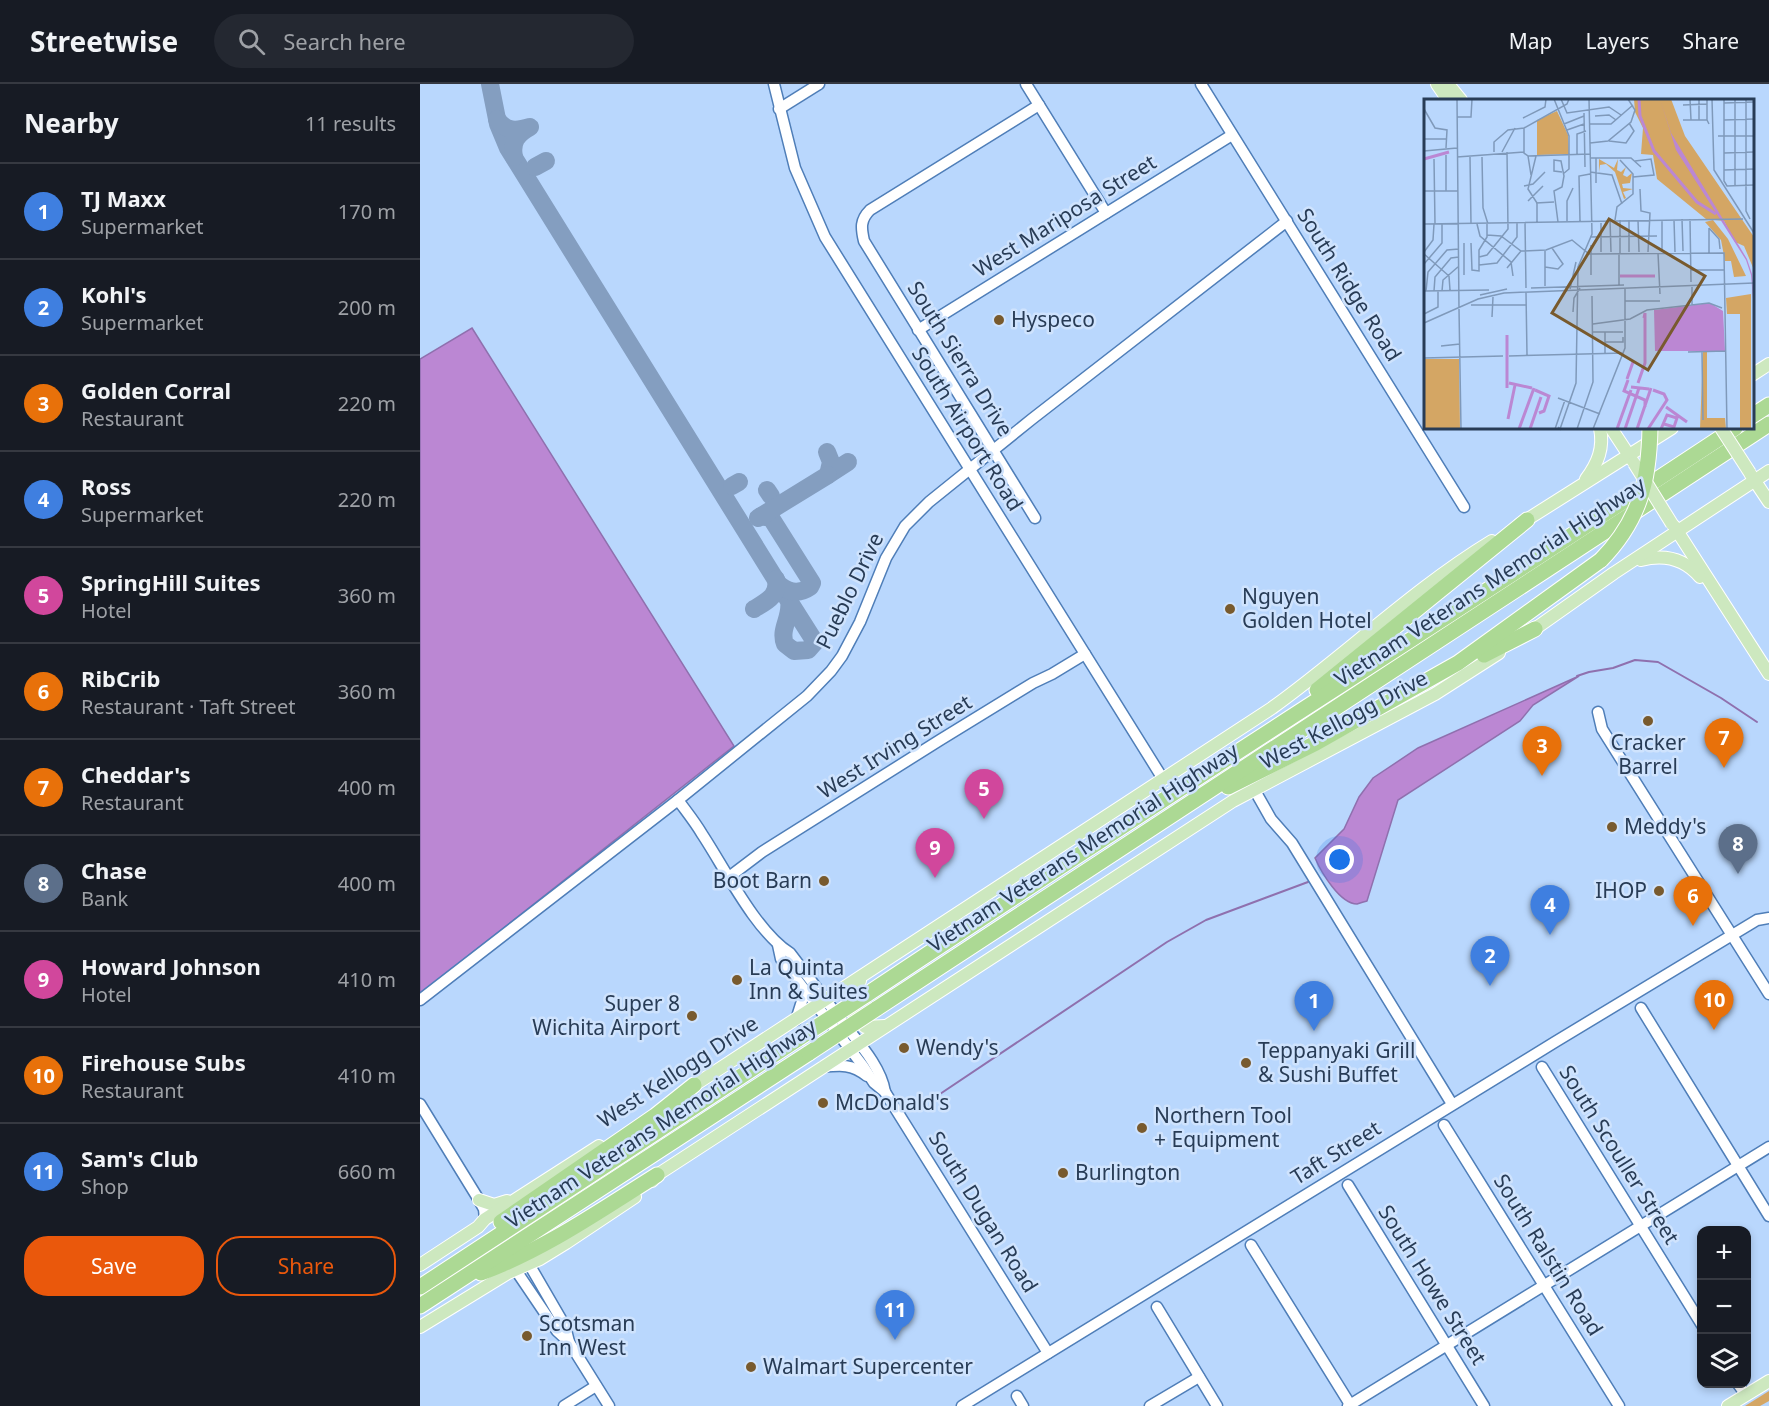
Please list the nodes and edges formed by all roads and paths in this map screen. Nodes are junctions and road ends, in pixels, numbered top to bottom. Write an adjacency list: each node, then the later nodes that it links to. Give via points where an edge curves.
1 (774, 84): 10 (street, South Airport Road)
2 (819, 84): 10 (street)
3 (1026, 84): 9 (street)
4 (1201, 84): 11 (street, South Ridge Road)
5 (1437, 84): 7 (main road)
6 (1448, 84): 8 (main road)
7 (1447, 99)
8 (1460, 99)
9 (1039, 105): 12 (street); 14 (street, South Sierra Drive, via 863,218 864,241)
10 (779, 109): 28 (street, South Airport Road, via 795,168 825,237)
11 (1232, 135): 12 (street, West Mariposa Street); 13 (street, South Ridge Road)
12 (1106, 213): 14 (street, West Mariposa Street)
13 (1287, 221): 26 (street, Pueblo Drive); 33 (street, South Ridge Road)
14 (918, 330): 26 (street, South Sierra Drive)
15 (1769, 364): 16 (main road)
16 (1754, 373)
17 (1769, 405): 18 (highway)
18 (1754, 415)
19 (1769, 424): 48 (highway, Vietnam Veterans Memorial Highway)
20 (1600, 429): 31 (main road, via 1597,465)
21 (1612, 429): 27 (main road)
22 (1650, 429): 42 (highway, bridge, via 1641,498 1620,537 1601,560 1458,663)
23 (1671, 429): 27 (main road, West Kellogg Drive)
24 (1722, 429): 30 (main road, bridge)
25 (1733, 429): 44 (highway, Vietnam Veterans Memorial Highway)
26 (993, 450): 28 (street, Pueblo Drive); 34 (street, South Sierra Drive)
27 (1632, 459): 31 (main road, West Kellogg Drive); 36 (main road, bridge)
28 (969, 471): 40 (street, South Airport Road); 47 (street, Pueblo Drive, via 905,526 886,558 851,640 831,671 807,696)
29 (1769, 471): 30 (main road, West Kellogg Drive)
30 (1752, 477): 32 (main road); 36 (main road, West Kellogg Drive)
31 (1579, 487): 35 (main road, West Kellogg Drive)
32 (1769, 502)
33 (1464, 507)
34 (1035, 518)
35 (1527, 520): 44 (highway); 45 (main road, West Kellogg Drive, via 1440,575 1313,678)
36 (1675, 528): 37 (main road, West Kellogg Drive); 38 (main road)
37 (1628, 564): 38 (main road, via 1653,557 1678,559 1699,574 1714,597); 39 (main road, West Kellogg Drive)
38 (1728, 609): 41 (main road)
39 (1535, 628): 42 (highway); 46 (main road, West Kellogg Drive, via 1436,694)
40 (1085, 654): 45 (street, South Airport Road); 49 (street, West Irving Street, via 940,740)
41 (1769, 674)
42 (1414, 689): 48 (highway)
43 (1598, 712): 51 (street, via 1602,729)
44 (1266, 734): 83 (highway, Vietnam Veterans Memorial Highway, bridge)
45 (1163, 779): 53 (main road, West Kellogg Drive)
46 (1254, 789): 62 (main road, West Kellogg Drive); 71 (street, via 1271,819 1292,843)
47 (678, 800): 49 (street, South Dugan Road); 58 (street, Pueblo Drive)
48 (1144, 832): 87 (highway, Vietnam Veterans Memorial Highway, bridge)
49 (729, 877): 52 (street, South Dugan Road)
50 (1769, 918): 51 (street, Taft Street, via 1757,920)
51 (1732, 935): 57 (street); 71 (street, Taft Street)
52 (778, 945): 54 (street, South Dugan Road, via 781,959); 55 (street, South Dugan Road, via 790,953)
53 (864, 975): 56 (main road, West Kellogg Drive); 62 (main road, via 849,999 852,1015 865,1027)
54 (794, 976): 59 (street, South Dugan Road); 61 (street, via 802,1001)
55 (808, 978): 56 (street, via 825,988); 59 (street, South Dugan Road)
56 (847, 987): 59 (main road, West Kellogg Drive)
57 (1769, 994)
58 (420, 1000)
59 (821, 1003): 61 (main road, West Kellogg Drive); 64 (street, South Dugan Road)
60 (1641, 1008): 74 (street)
61 (796, 1020): 63 (main road, West Kellogg Drive)
62 (882, 1028): 64 (main road, West Kellogg Drive); 67 (street, via 871,1047)
63 (782, 1029): 68 (main road, via 807,1025 826,1040 827,1058); 69 (main road, West Kellogg Drive)
64 (854, 1046): 65 (main road, West Kellogg Drive); 67 (street, South Dugan Road)
65 (823, 1067): 67 (street, via 846,1064); 68 (main road, West Kellogg Drive)
66 (1542, 1067): 81 (street, South Scouller Street)
67 (876, 1077): 96 (street, South Dugan Road, via 884,1083 885,1092)
68 (804, 1080): 75 (main road, West Kellogg Drive)
69 (694, 1085): 77 (main road, West Kellogg Drive); 83 (highway, via 464,1249)
70 (420, 1104): 78 (street)
71 (1452, 1104): 96 (street, Taft Street)
72 (1444, 1125): 88 (street, South Ralstin Road)
73 (1769, 1147): 74 (street)
74 (1738, 1166): 79 (street); 81 (street)
75 (657, 1175): 84 (main road, West Kellogg Drive, via 643,1192); 87 (highway, via 500,1266)
76 (1348, 1185): 95 (street, South Howe Street)
77 (530, 1190): 78 (main road, via 499,1204); 80 (main road, West Kellogg Drive)
78 (479, 1200): 80 (street)
79 (1769, 1216)
80 (485, 1219): 85 (main road, West Kellogg Drive)
81 (1640, 1226): 88 (street); 92 (street, South Scouller Street)
82 (1251, 1245): 107 (street)
83 (456, 1263): 89 (highway, Vietnam Veterans Memorial Highway)
84 (529, 1264): 86 (main road, West Kellogg Drive); 94 (street, via 565,1326)
85 (420, 1265)
86 (514, 1269): 93 (main road, West Kellogg Drive); 94 (street)
87 (456, 1283): 90 (highway, Vietnam Veterans Memorial Highway)
88 (1544, 1285): 95 (street); 109 (street, South Ralstin Road)
89 (420, 1287)
90 (420, 1306)
91 (1157, 1307): 97 (street)
92 (1697, 1319)
93 (420, 1327)
94 (569, 1342): 99 (street)
95 (1446, 1345): 107 (street); 108 (street, South Howe Street)
96 (1048, 1353): 104 (street, Taft Street)
97 (1199, 1377): 105 (street); 106 (street)
98 (1769, 1381): 101 (main road)
99 (596, 1386): 102 (street); 103 (street)
100 (1741, 1388): 101 (street)
101 (1746, 1395): 110 (main road)
102 (564, 1406)
103 (609, 1406)
104 (962, 1406)
105 (1150, 1406)
106 (1217, 1406)
107 (1350, 1406)
108 (1484, 1406)
109 (1619, 1406)
110 (1728, 1406)

